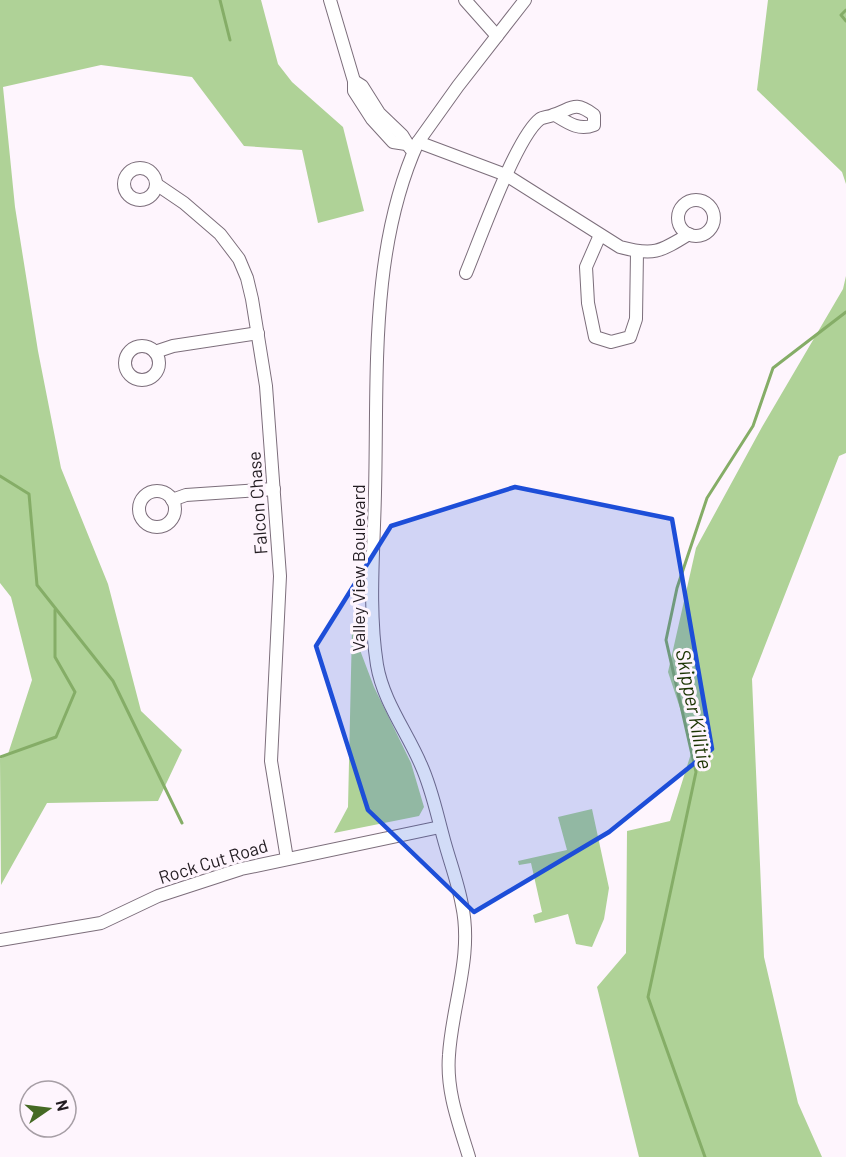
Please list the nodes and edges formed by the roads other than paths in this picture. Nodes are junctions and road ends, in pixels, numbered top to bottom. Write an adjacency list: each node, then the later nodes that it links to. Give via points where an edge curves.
1 (330, 0): 6 (street, via 354,81)
2 (465, 0): 4 (street)
3 (525, 0): 4 (street, Valley View Boulevard)
4 (497, 36): 6 (street, Valley View Boulevard)
5 (555, 115): 7 (street, via 540,118)
6 (413, 146): 7 (street); 17 (street, Valley View Boulevard, via 394,215 382,285 372,611 377,667 391,706 422,766)
7 (507, 175): 10 (street); 12 (street)
8 (156, 184): 13 (street, Falcon Chase, via 220,234 239,259 247,278)
9 (689, 234): 11 (street, via 662,251)
10 (600, 235): 11 (street); 11 (street, via 586,267 595,337 610,342 630,337 636,319)
11 (637, 252)
12 (466, 273)
13 (258, 333): 14 (street); 15 (street, Falcon Chase)
14 (155, 352)
15 (274, 489): 16 (street, via 186,495); 18 (street, Falcon Chase, via 280,576 271,761)
16 (172, 500)
17 (440, 827): 18 (street, Rock Cut Road); 20 (street, Valley View Boulevard, via 463,906 466,933 448,1081)
18 (287, 858): 19 (street, Rock Cut Road, via 158,896 102,923)
19 (0, 940)
20 (469, 1157)

